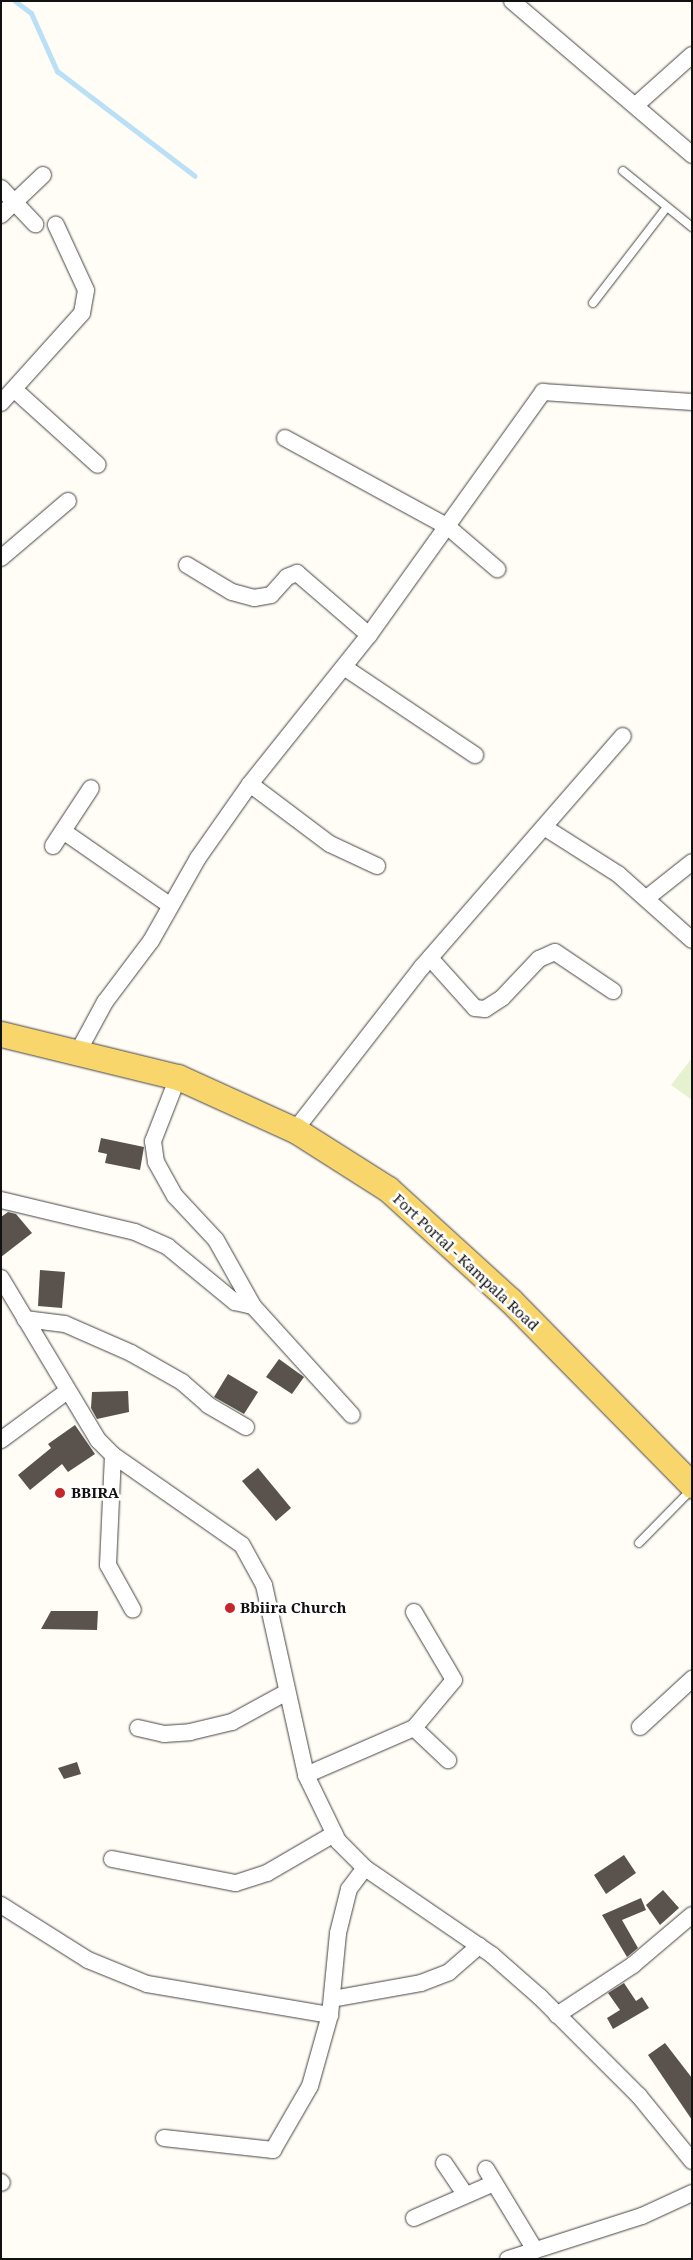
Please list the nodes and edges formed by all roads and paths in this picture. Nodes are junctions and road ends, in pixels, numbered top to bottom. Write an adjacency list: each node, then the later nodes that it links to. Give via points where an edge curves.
1 (512, 1): 3 (street)
2 (692, 56): 3 (street)
3 (636, 105): 4 (street)
4 (692, 155)
5 (623, 172): 9 (lane)
6 (43, 175): 8 (street)
7 (1, 188): 8 (street)
8 (15, 202): 10 (street); 11 (street)
9 (666, 207): 13 (lane); 14 (lane)
10 (1, 215)
11 (35, 224)
12 (56, 225): 15 (street, via 86,290 82,314)
13 (692, 227)
14 (593, 303)
15 (16, 391): 17 (street); 19 (street)
16 (692, 402): 21 (street, via 544,392)
17 (1, 403)
18 (285, 438): 21 (street)
19 (98, 465)
20 (68, 501): 22 (street)
21 (448, 528): 24 (street); 25 (street)
22 (1, 558)
23 (187, 565): 25 (street, via 232,592 254,598 271,595 287,577 297,573)
24 (497, 569)
25 (369, 635): 26 (street)
26 (344, 667): 28 (street); 29 (street)
27 (623, 736): 31 (street)
28 (475, 755)
29 (250, 784): 35 (street, via 330,844); 37 (street)
30 (91, 788): 32 (street)
31 (544, 827): 36 (street); 39 (street)
32 (63, 831): 33 (street); 37 (street)
33 (53, 846)
34 (692, 862): 36 (street)
35 (377, 866)
36 (648, 897): 38 (street)
37 (171, 906): 42 (street, via 105,1002)
38 (692, 940)
39 (430, 958): 40 (street, via 474,1008 485,1009 502,998 539,959 555,952); 44 (street)
40 (612, 991)
41 (1, 1034): 42 (main road, Fort Portal - Kampala Road)
42 (80, 1050): 43 (main road, Fort Portal - Kampala Road)
43 (178, 1077): 44 (main road, Fort Portal - Kampala Road); 47 (street, via 153,1141 156,1162 175,1196 216,1240)
44 (295, 1130): 54 (main road, Fort Portal - Kampala Road, via 388,1189 446,1239)
45 (1, 1200): 47 (street, via 135,1232 168,1247 235,1302)
46 (1, 1278): 48 (street)
47 (253, 1306): 50 (street)
48 (26, 1319): 49 (street); 51 (street, via 65,1324 131,1353 182,1382 208,1405)
49 (66, 1392): 52 (street); 53 (street)
50 (352, 1415)
51 (246, 1427)
52 (1, 1440)
53 (113, 1455): 56 (street, via 108,1565); 59 (street, via 242,1545 264,1585)
54 (692, 1487): 55 (lane)
55 (639, 1543)
56 (133, 1610)
57 (414, 1612): 62 (street, via 454,1680)
58 (692, 1679): 60 (street)
59 (285, 1693): 61 (street, via 232,1722 164,1734); 64 (street)
60 (640, 1727)
61 (138, 1728)
62 (414, 1728): 63 (street); 64 (street)
63 (448, 1760)
64 (306, 1775): 65 (street)
65 (334, 1834): 66 (street, via 267,1873 236,1883); 67 (street)
66 (112, 1859)
67 (365, 1868): 70 (street); 71 (street, via 349,1889 338,1933)
68 (1, 1905): 71 (street, via 88,1960 147,1984)
69 (692, 1915): 72 (street, via 633,1965)
70 (479, 1946): 71 (street, via 449,1972 421,1983); 72 (street)
71 (331, 2007): 73 (street, via 310,2086 273,2150)
72 (557, 2015): 74 (street, via 639,2096)
73 (164, 2138)
74 (692, 2161)
75 (444, 2163): 77 (street)
76 (692, 2193): 79 (street, via 642,2216)
77 (465, 2194): 78 (street); 79 (street, via 489,2176)
78 (414, 2218)
79 (535, 2250): 80 (street)
80 (508, 2259)

